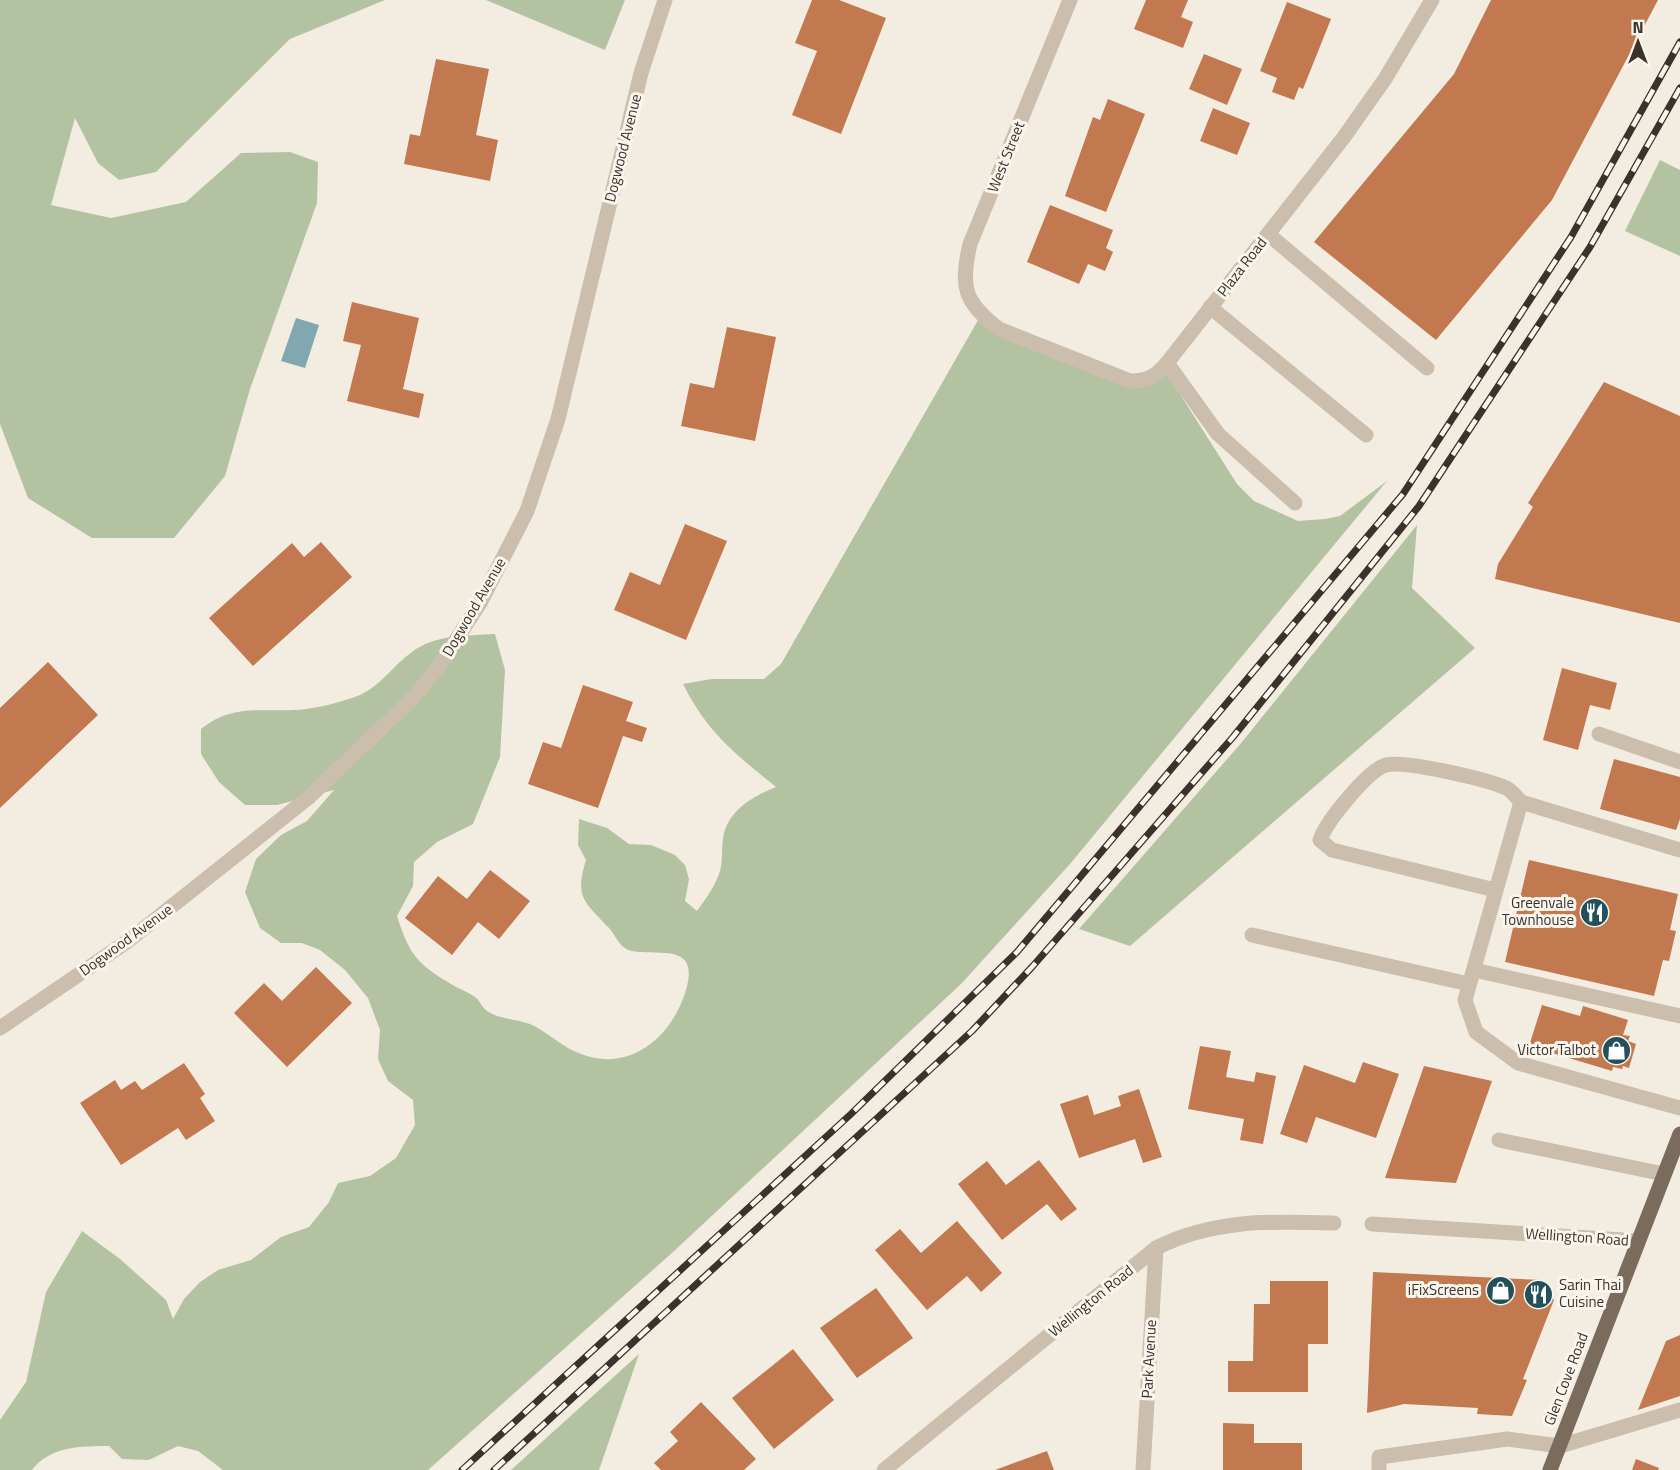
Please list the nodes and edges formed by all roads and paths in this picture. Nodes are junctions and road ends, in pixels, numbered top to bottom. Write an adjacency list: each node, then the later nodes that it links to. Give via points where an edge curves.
1 (665, 0): 19 (street, Dogwood Avenue, via 641,73 558,419 527,511 480,603 439,666 411,699 308,798 128,941)
2 (1070, 0): 6 (street, West Street, via 970,244 963,272 968,297)
3 (1432, 0): 4 (street, Plaza Road, via 1358,118)
4 (1268, 234): 5 (street, Plaza Road); 8 (street)
5 (1210, 308): 7 (street, Plaza Road); 9 (street)
6 (981, 315): 7 (street, Plaza Road, via 999,329 1130,381 1157,375)
7 (1167, 363): 10 (street, via 1218,434)
8 (1427, 368)
9 (1366, 435)
10 (1295, 503)
11 (1599, 734): 12 (street)
12 (1680, 762)
13 (1521, 802): 14 (street); 15 (street); 15 (street, via 1506,787 1405,763 1385,765 1371,774 1324,828 1320,840 1332,850)
14 (1680, 850)
15 (1495, 890): 17 (street)
16 (1252, 935): 17 (street)
17 (1471, 977): 18 (street); 20 (street, via 1465,1000 1476,1032 1518,1063)
18 (1680, 1016)
19 (0, 1028)
20 (1680, 1108)
21 (1680, 1134): 23 (main road, Glen Cove Road)
22 (1499, 1140): 23 (street)
23 (1664, 1174): 26 (main road, Glen Cove Road)
24 (1334, 1223): 27 (street, Wellington Road, via 1239,1223 1179,1236)
25 (1372, 1224): 26 (street, Wellington Road)
26 (1638, 1241): 29 (main road, Glen Cove Road)
27 (1156, 1248): 30 (street, Wellington Road); 31 (street, Park Avenue)
28 (1680, 1410): 29 (street)
29 (1560, 1446): 32 (street, via 1507,1439 1379,1457); 33 (main road, Glen Cove Road)
30 (884, 1470)
31 (1143, 1470)
32 (1379, 1470)
33 (1550, 1470)

